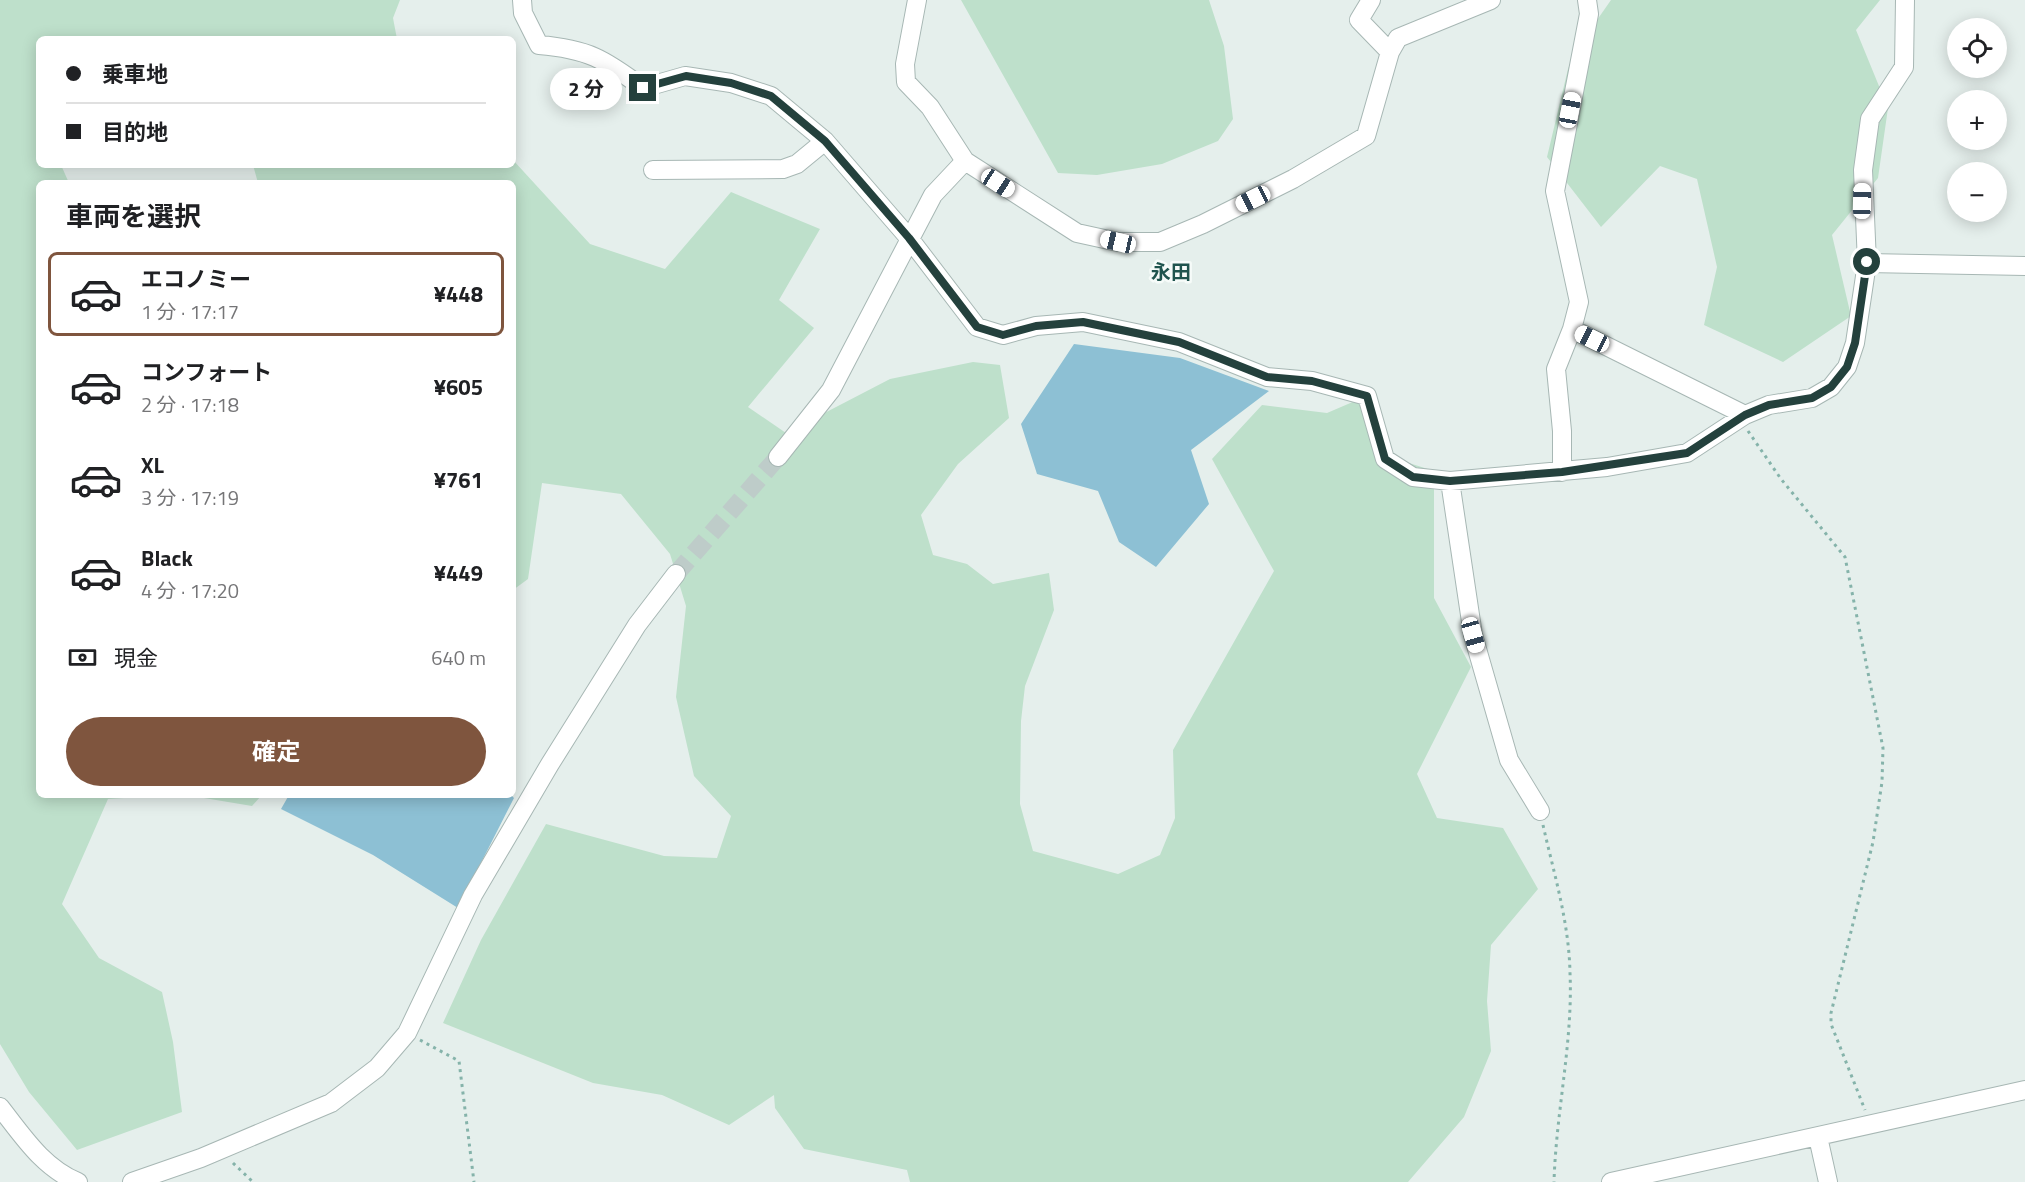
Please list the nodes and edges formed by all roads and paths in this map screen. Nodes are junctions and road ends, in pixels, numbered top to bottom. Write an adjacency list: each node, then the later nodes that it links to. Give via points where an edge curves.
1 (522, 0): 8 (street, via 523,13 539,45 571,48 606,60 643,88 686,76 731,83 771,96)
2 (916, 0): 9 (street, via 905,64 906,82 930,107)
3 (1371, 0): 7 (street, via 1359,20)
4 (1491, 0): 7 (street, via 1398,38)
5 (1587, 0): 14 (street, via 1588,14 1554,191 1579,302)
6 (1905, 0): 12 (street, via 1904,67 1870,119 1862,201)
7 (1390, 52): 9 (street, via 1366,136 1293,179 1160,242 1118,242 1077,233)
8 (825, 141): 10 (street, via 797,164 783,169); 11 (street)
9 (964, 161): 11 (street, via 933,195)
10 (653, 170)
11 (909, 238): 16 (street, via 831,390); 18 (street, via 977,327 1003,335 1036,326 1083,322 1179,342 1267,377 1312,381 1367,396 1385,459 1413,477)
12 (1867, 262): 13 (street); 15 (street, via 1855,343 1847,367 1831,387 1812,398 1769,405)
13 (2025, 266)
14 (1572, 330): 15 (street); 17 (street, via 1556,369)
15 (1745, 415): 17 (street, via 1687,453); 24 (path, via 1747,430 1781,480 1845,557 1882,748 1882,782 1873,842 1831,1013 1831,1024)
16 (778, 457)
17 (1562, 472): 18 (street)
18 (1450, 481): 20 (street, via 1473,635 1509,759)
19 (676, 574): 21 (street, via 637,625 473,895)
20 (1540, 811): 31 (path, via 1568,936 1571,975)
21 (407, 1034): 26 (street, via 377,1068 331,1103); 30 (path, via 459,1061)
22 (2025, 1090): 24 (street)
23 (0, 1107): 27 (street, via 34,1151)
24 (1872, 1125): 25 (street)
25 (1818, 1137): 32 (street); 33 (street)
26 (219, 1150): 28 (street); 29 (path)
27 (68, 1180)
28 (132, 1182)
29 (253, 1182)
30 (474, 1182)
31 (1554, 1182)
32 (1611, 1182)
33 (1828, 1182)

